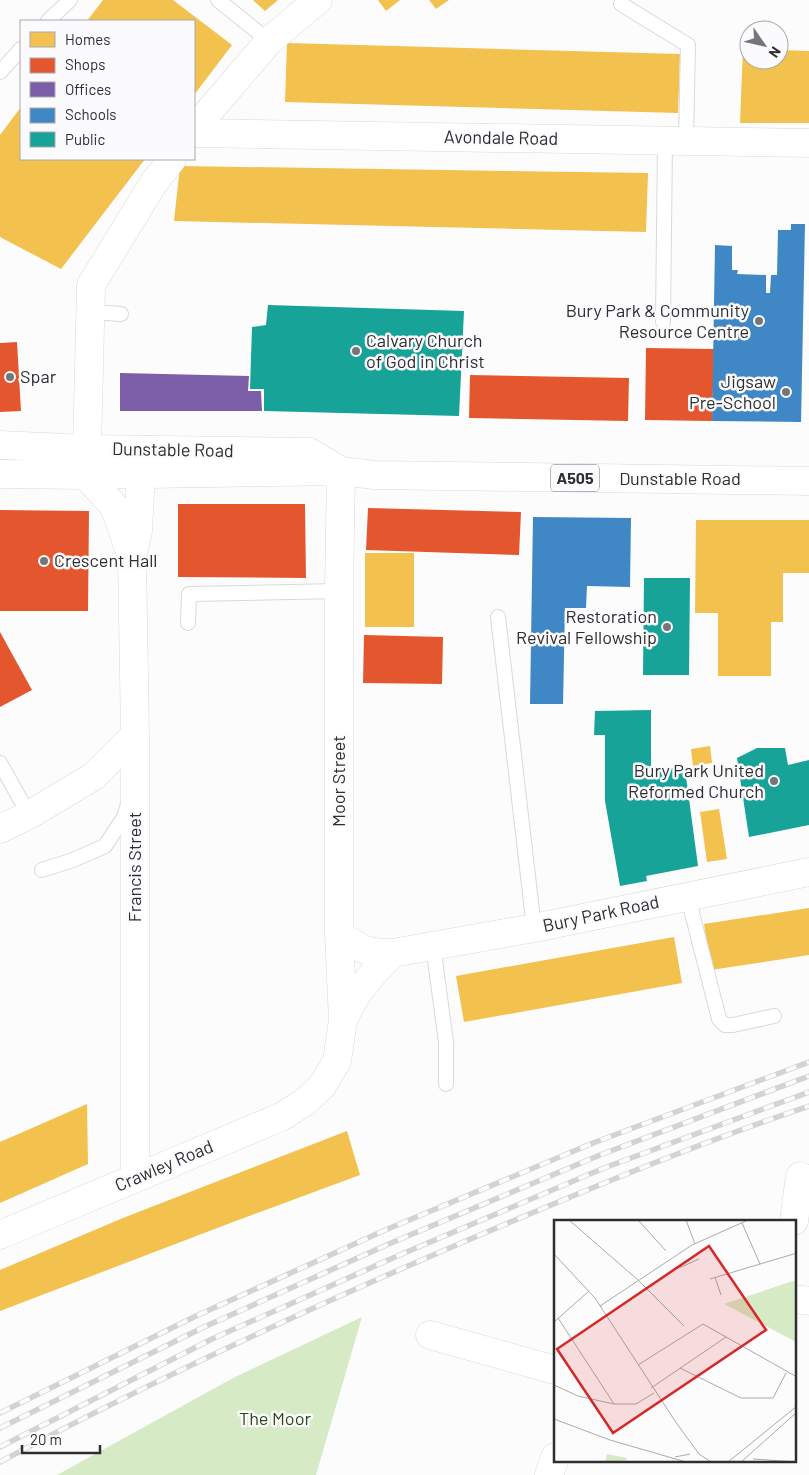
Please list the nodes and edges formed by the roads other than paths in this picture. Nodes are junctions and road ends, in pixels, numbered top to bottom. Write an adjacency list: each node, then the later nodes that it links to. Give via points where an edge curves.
1 (70, 0): 5 (lane)
2 (218, 0): 6 (lane)
3 (318, 0): 6 (street)
4 (621, 4): 11 (lane, via 688,45)
5 (49, 20)
6 (269, 41): 9 (street)
7 (20, 50): 8 (lane)
8 (0, 72)
9 (195, 130)
10 (195, 131): 11 (street, Avondale Road)
11 (675, 141): 12 (street, Avondale Road); 16 (lane)
12 (809, 143)
13 (171, 160): 14 (street, via 91,285)
14 (90, 312): 15 (lane); 19 (street)
15 (121, 314)
16 (663, 322)
17 (0, 445): 19 (street, Dunstable Road)
18 (130, 448): 19 (street, Dunstable Road); 20 (street, Dunstable Road, via 309,452); 22 (street, Francis Street)
19 (86, 462): 21 (street, Dunstable Road); 22 (street, Dunstable Road); 24 (street, Francis Street, via 114,506)
20 (341, 471): 22 (street, Dunstable Road); 23 (street, Dunstable Road / A505, via 374,475); 25 (street, Moor Street)
21 (0, 474)
22 (141, 474): 24 (street, Francis Street, via 138,531)
23 (809, 481)
24 (132, 557): 28 (street, Francis Street)
25 (339, 591): 27 (lane, via 189,594); 37 (street, Moor Street)
26 (498, 617): 36 (lane)
27 (188, 623)
28 (135, 735): 30 (street, Francis Street); 31 (street, via 94,776)
29 (0, 763): 31 (lane)
30 (135, 782): 33 (lane, via 124,817 105,846); 45 (street, Francis Street)
31 (29, 815): 32 (street)
32 (0, 829)
33 (42, 870)
34 (809, 872): 35 (street, Bury Park Road)
35 (690, 896): 36 (street, Bury Park Road); 40 (lane, via 719,1019 725,1025 733,1025)
36 (534, 928): 38 (street, Bury Park Road)
37 (339, 934): 39 (street, Bury Park Road, via 371,953); 41 (street, Moor Street)
38 (433, 945): 39 (street, Bury Park Road); 42 (lane, via 446,1042)
39 (393, 953): 41 (street, via 358,992)
40 (774, 1016)
41 (343, 1020): 43 (street, Moor Street, via 337,1061)
42 (446, 1084)
43 (322, 1086): 45 (street, Crawley Road, via 305,1102 280,1117)
44 (800, 1176): 46 (street)
45 (135, 1177): 47 (street, Crawley Road)
46 (794, 1220)
47 (0, 1235)
48 (796, 1299): 49 (street)
49 (809, 1301)
50 (430, 1335): 51 (street)
51 (554, 1370)
52 (554, 1460): 53 (street)
53 (549, 1475)

